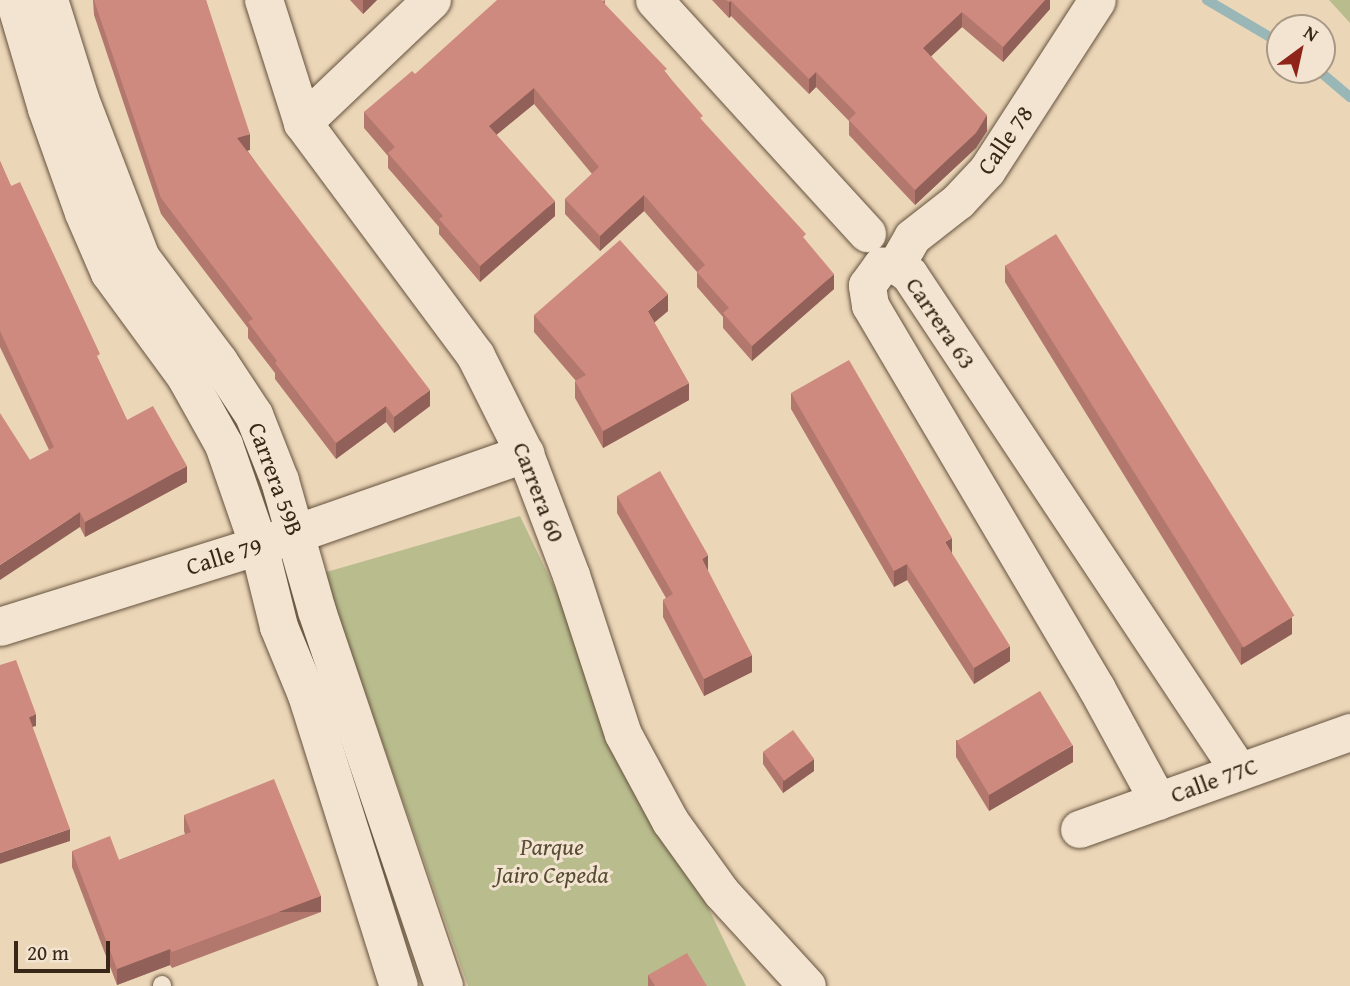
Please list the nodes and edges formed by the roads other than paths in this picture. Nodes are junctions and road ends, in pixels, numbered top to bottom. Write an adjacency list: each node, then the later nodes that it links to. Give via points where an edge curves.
1 (15, 0): 7 (street, Carrera 59B)
2 (49, 0): 7 (street, Carrera 59B)
3 (264, 0): 8 (street, Carrera 60)
4 (432, 0): 8 (street)
5 (654, 0): 9 (street)
6 (1097, 0): 10 (street, Calle 78, via 987,170 958,201 912,237)
7 (63, 104): 12 (street, Carrera 59B, via 141,258 254,415); 13 (street, Carrera 59B, via 84,213 110,273 187,377 224,445)
8 (303, 123): 11 (street, Carrera 60, via 476,356)
9 (867, 233)
10 (896, 265): 16 (street, Carrera 63, via 909,274); 17 (street, Carrera 63, via 881,266 870,278 870,304)
11 (525, 454): 12 (street, Calle 79); 21 (street, Carrera 60, via 623,734 670,821 721,892)
12 (296, 534): 13 (street, Calle 79); 19 (street, Carrera 59B)
13 (259, 546): 14 (street, Calle 79); 20 (street, Carrera 59B, via 279,628 307,695)
14 (0, 627)
15 (1350, 732): 16 (street, Calle 77C)
16 (1240, 771): 17 (street, Calle 77C)
17 (1158, 801): 18 (street, Calle 77C)
18 (1079, 830)
19 (433, 983)
20 (399, 986)
21 (807, 986)

